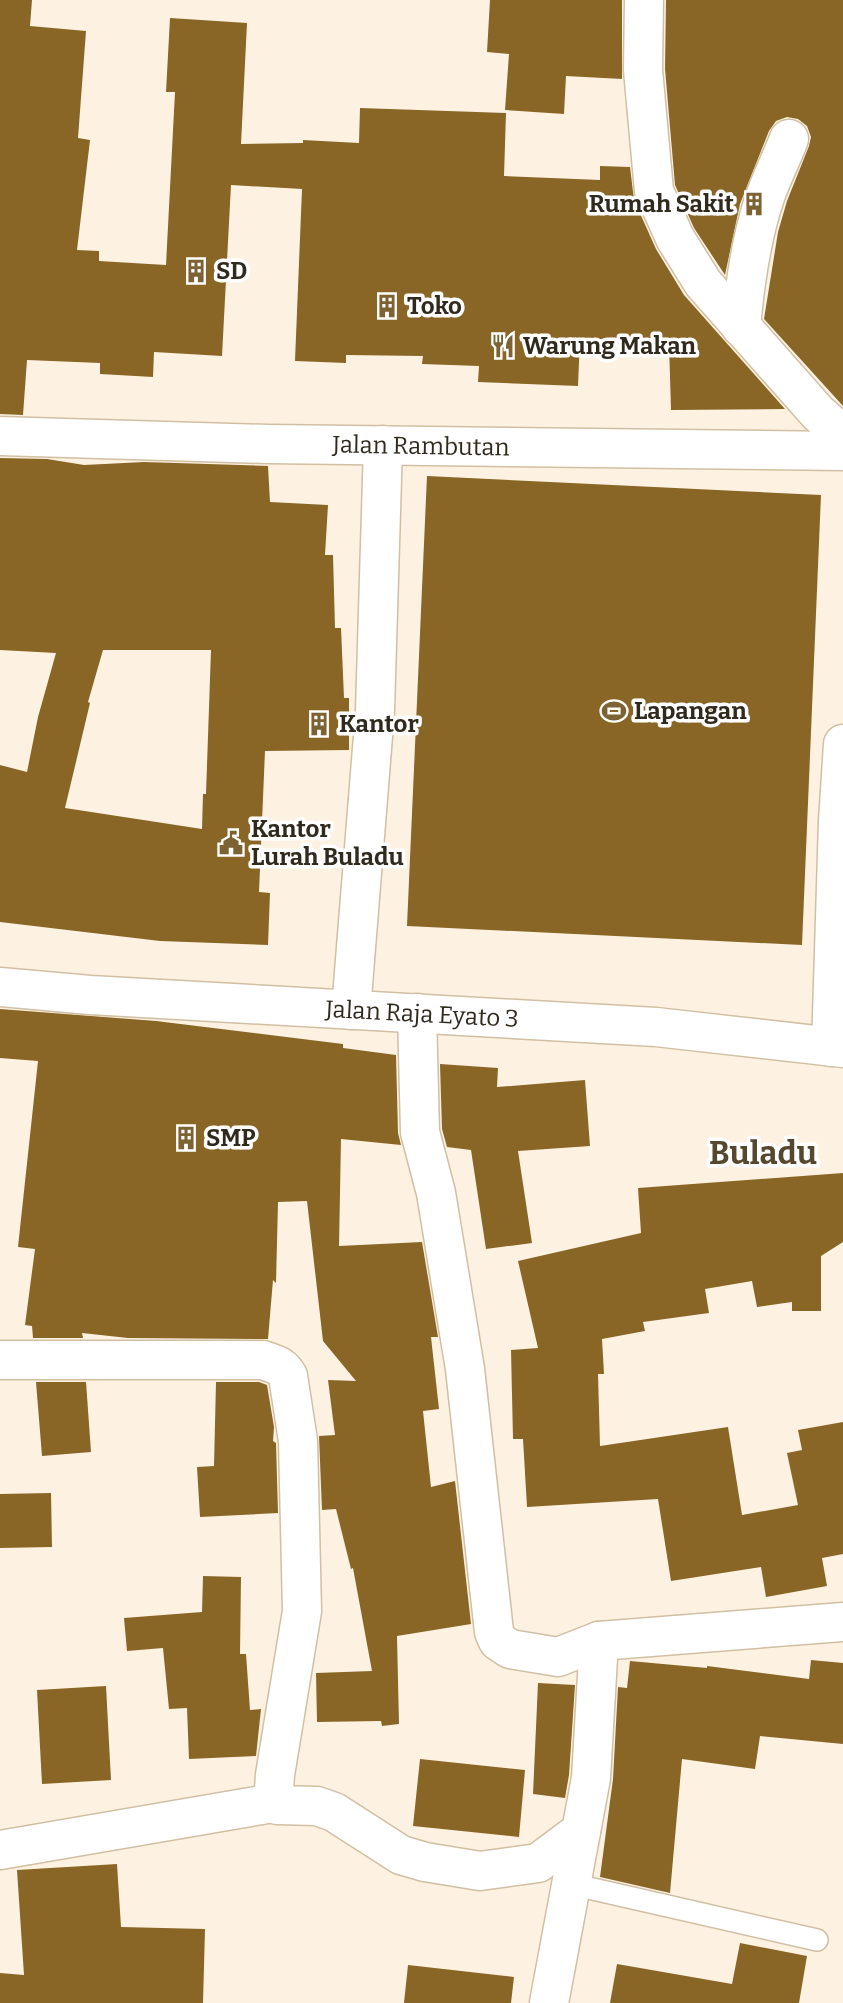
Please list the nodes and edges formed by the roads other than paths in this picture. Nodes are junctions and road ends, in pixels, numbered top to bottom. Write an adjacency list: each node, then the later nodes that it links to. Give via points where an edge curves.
1 (644, 0): 3 (street, via 643,70 654,191 703,284)
2 (789, 139): 3 (street, via 754,237)
3 (741, 327): 4 (street)
4 (843, 435)
5 (0, 436): 6 (street, Jalan Rambutan)
6 (383, 445): 7 (street, Jalan Rambutan); 10 (street, via 375,711)
7 (843, 451)
8 (843, 744): 12 (street)
9 (0, 987): 10 (street, Jalan Raja Eyato 3)
10 (351, 1010): 11 (street, Jalan Raja Eyato 3)
11 (417, 1013): 12 (street, Jalan Raja Eyato 3, via 656,1027); 15 (street, via 420,1132 436,1192 465,1369 494,1632 510,1649 558,1657)
12 (837, 1047)
13 (0, 1360): 16 (street, via 263,1360 285,1371 298,1441 302,1611)
14 (843, 1622): 15 (street)
15 (599, 1641): 17 (street, via 591,1778)
16 (273, 1803): 17 (street, via 317,1806 401,1855 480,1871 538,1863); 18 (street)
17 (581, 1831): 19 (street)
18 (0, 1850)
19 (571, 1884): 20 (lane); 21 (street)
20 (817, 1940)
21 (549, 2003)

